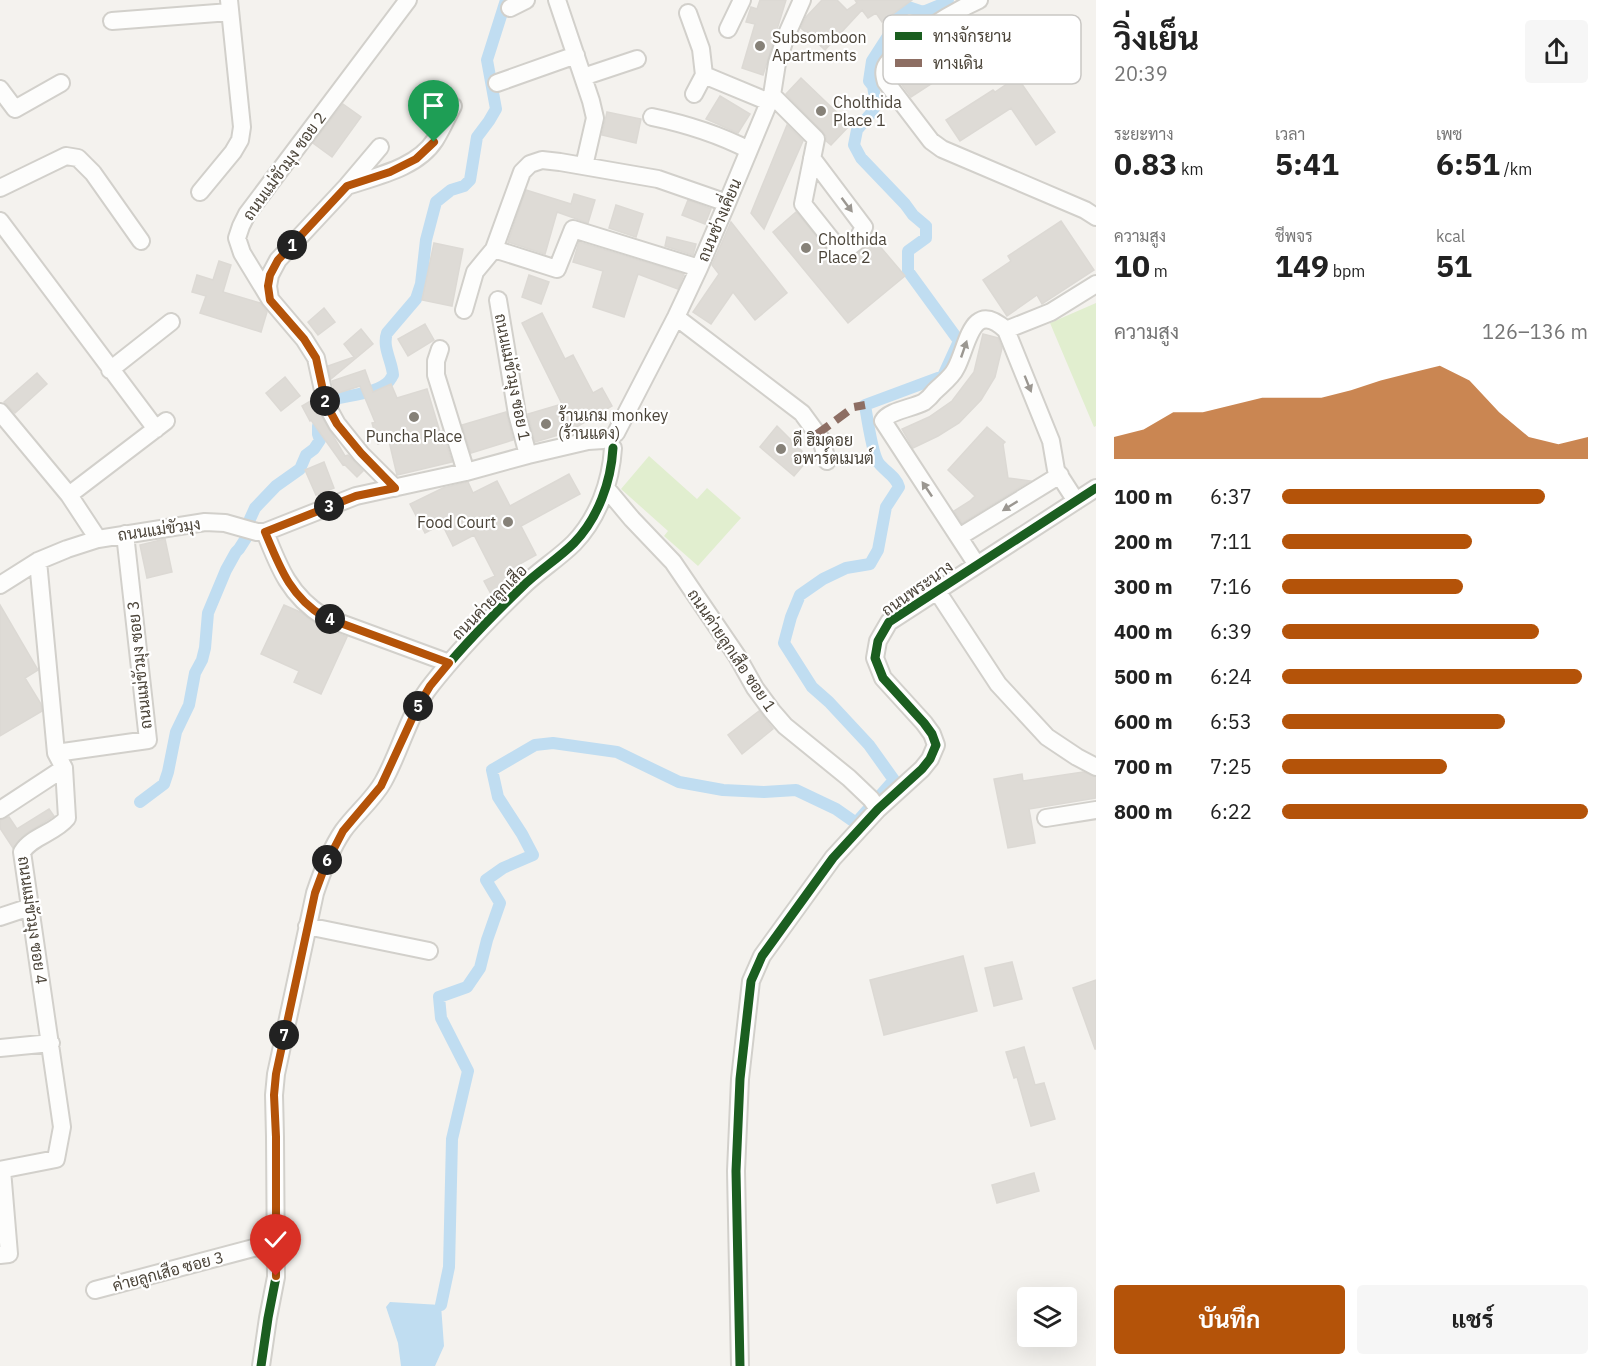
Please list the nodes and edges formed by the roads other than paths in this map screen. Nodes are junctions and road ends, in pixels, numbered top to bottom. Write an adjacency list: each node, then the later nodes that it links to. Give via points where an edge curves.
1 (408, 0): 39 (street, ถนนแม่ขัวมุง ซอย 2, via 241,226 237,238 242,253)
2 (526, 0): 8 (street)
3 (557, 0): 13 (street)
4 (741, 0): 12 (street)
5 (802, 0): 22 (street, ถนนช่างเคี่ยน, via 777,63)
6 (979, 0): 10 (street)
7 (229, 6): 11 (street); 31 (street, via 242,127 240,140)
8 (510, 8)
9 (688, 13): 15 (street, via 701,50)
10 (950, 15)
11 (112, 21)
12 (729, 29)
13 (576, 55): 16 (street); 17 (street)
14 (637, 59): 16 (street)
15 (704, 75): 21 (street); 22 (street)
16 (583, 77): 28 (street, via 594,117)
17 (497, 82)
18 (62, 83): 20 (street, via 15,109)
19 (888, 84): 33 (street, via 931,141 942,149)
20 (0, 89)
21 (694, 94)
22 (771, 98): 26 (street, ถนนช่างเคี่ยน); 27 (street, via 816,139)
23 (453, 106): 29 (street, via 434,142 416,159)
24 (652, 117): 26 (street, via 685,124)
25 (380, 147): 29 (street)
26 (749, 150): 32 (street, ถนนช่างเคี่ยน)
27 (812, 158): 27 (street, one-way to 27, via 864,227 856,242 842,253 803,204)
28 (584, 166): 32 (street, via 658,179); 36 (street, via 542,160 530,164 522,172)
29 (347, 186): 39 (street, via 278,260 270,275)
30 (0, 188): 35 (street, via 66,156 78,158)
31 (200, 192)
32 (728, 203): 37 (street, ถนนช่างเคี่ยน)
33 (1096, 218)
34 (0, 221): 46 (street)
35 (141, 241)
36 (494, 249): 37 (street, via 557,269 573,229); 41 (street, via 475,272)
37 (699, 268): 42 (street, ถนนช่างเคี่ยน)
38 (1096, 284): 44 (street, via 1051,312)
39 (270, 300): 53 (street, ถนนแม่ขัวมุง ซอย 2, via 316,358 326,404 337,424)
40 (498, 300): 49 (street, ถนนแม่ขัวมุง ซอย 1, via 517,414)
41 (464, 310)
42 (676, 317): 48 (street, ถนนช่างเคี่ยน); 50 (street, via 802,413 821,439)
43 (171, 322): 46 (street)
44 (1006, 330): 52 (street, one-way to 52, via 1051,441); 60 (street, one-way to 44, via 883,419 926,400 956,371 976,324 990,319)
45 (440, 349): 51 (street, via 436,375)
46 (110, 370): 56 (street, via 161,425)
47 (0, 411): 56 (street)
48 (611, 440): 49 (street, via 588,441); 54 (street, ถนนค่ายลูกเสือ, via 612,465)
49 (528, 455): 51 (street)
50 (827, 461)
51 (466, 472): 53 (street)
52 (1060, 476): 57 (street); 60 (street, one-way to 60)
53 (395, 488): 58 (street, via 356,496)
54 (606, 488): 66 (street, ถนนค่ายลูกเสือ, via 574,542 523,586); 70 (street, ถนนค่ายลูกเสือ ซอย 1, via 673,562 772,711)
55 (1096, 488): 57 (street, ถนนพระนาง)
56 (69, 495): 61 (street)
57 (1076, 501): 63 (street, ถนนพระนาง)
58 (265, 532): 59 (street, ถนนแม่ขัวมุง, via 205,522); 66 (street, via 287,580 309,608)
59 (125, 534): 61 (street, ถนนแม่ขัวมุง); 67 (street, ถนนแม่ขัวมุง ซอย 3, via 147,740)
60 (959, 537): 63 (street)
61 (98, 539): 62 (street, ถนนแม่ขัวมุง)
62 (38, 561): 64 (street, ถนนแม่ขัวมุง); 67 (street, ถนนแม่ขัวมุง ซอย 4)
63 (977, 565): 65 (street, ถนนพระนาง)
64 (0, 585)
65 (937, 591): 68 (street, via 998,684 1047,737); 70 (street, ถนนพระนาง, via 889,622 878,640 874,658 883,678 933,734 936,745 922,769)
66 (449, 663): 76 (street, ถนนค่ายลูกเสือ, via 417,708 381,786 343,831 325,866)
67 (56, 753): 69 (street, ถนนแม่ขัวมุง ซอย 4)
68 (1096, 767)
69 (64, 768): 71 (street); 74 (street, ถนนแม่ขัวมุง ซอย 4, via 67,818 22,852)
70 (875, 804): 85 (street, via 762,956 751,981 740,1079 736,1171)
71 (0, 810)
72 (1096, 810): 73 (street)
73 (1046, 818)
74 (30, 907): 75 (street); 78 (street, ถนนแม่ขัวมุง ซอย 4)
75 (0, 917)
76 (307, 926): 77 (street); 81 (street, ถนนค่ายลูกเสือ, via 276,1074)
77 (429, 951)
78 (51, 1043): 79 (street); 80 (street, ถนนแม่ขัวมุง ซอย 4, via 62,1127 56,1159)
79 (0, 1048)
80 (1, 1170): 82 (street, via 9,1254)
81 (276, 1242): 83 (street, ค่ายลูกเสือ ซอย 3); 84 (street, ถนนค่ายลูกเสือ, via 276,1276)
82 (0, 1255)
83 (95, 1290)
84 (261, 1366)
85 (740, 1366)

